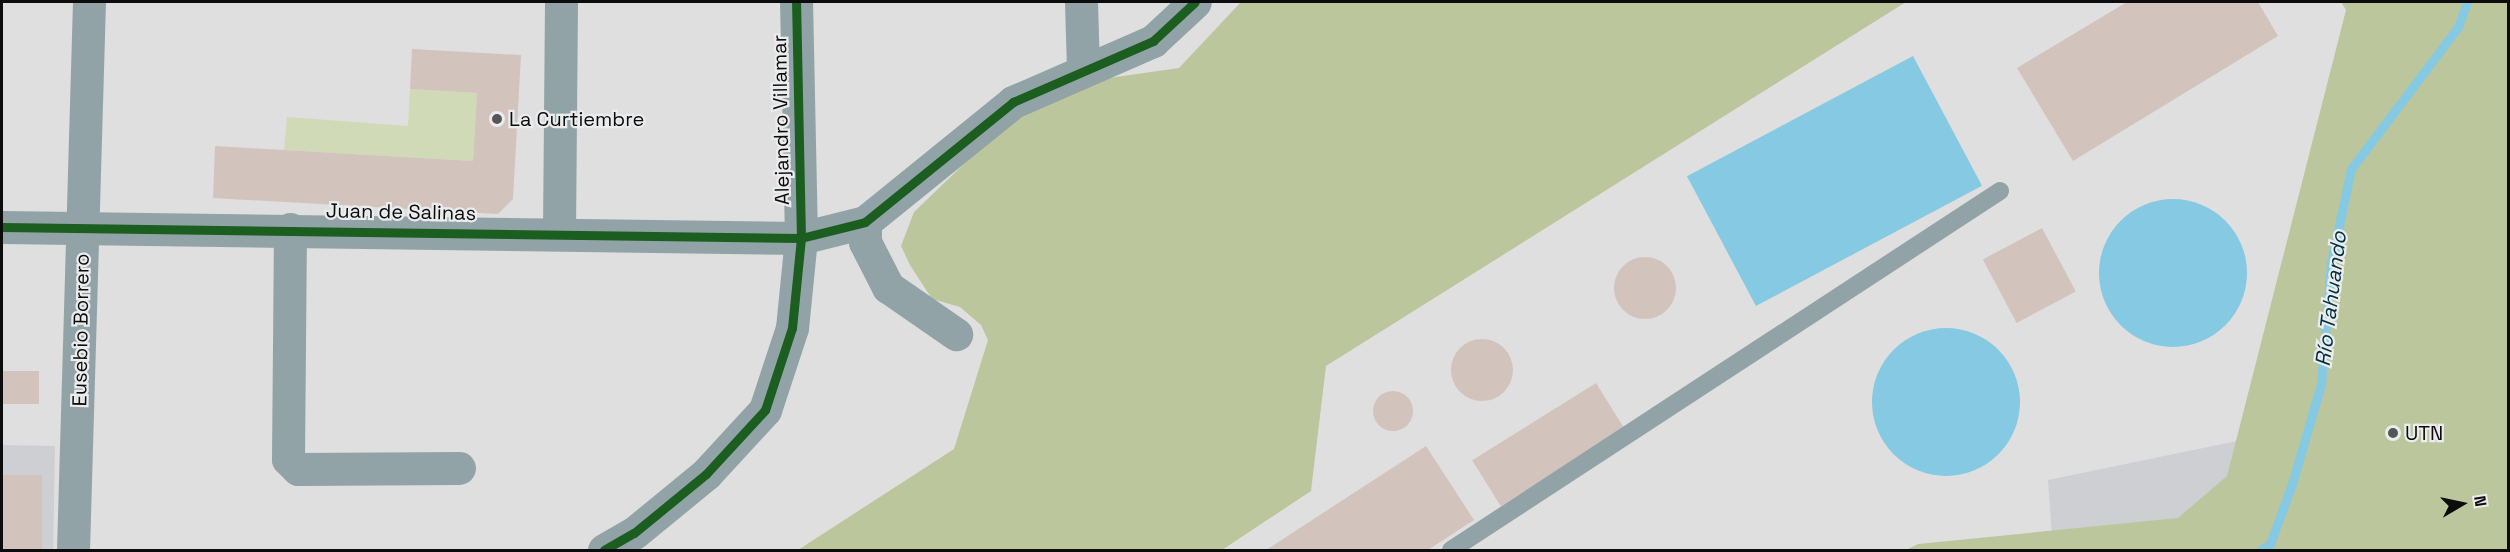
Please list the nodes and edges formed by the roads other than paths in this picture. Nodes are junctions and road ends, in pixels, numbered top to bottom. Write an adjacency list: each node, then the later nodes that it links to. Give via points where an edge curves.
1 (89, 2): 10 (street, Eusebio Borrero)
2 (561, 2): 12 (street)
3 (796, 2): 13 (street, Alejandro Villamar)
4 (1081, 2): 6 (street)
5 (1195, 2): 6 (street, via 1153,40)
6 (1083, 69): 8 (street, via 1013,102)
7 (2000, 191): 18 (lane)
8 (865, 222): 13 (street, Juan de Salinas); 14 (street, via 865,242 888,287)
9 (2, 226): 10 (street, Juan de Salinas)
10 (83, 227): 11 (street, Juan de Salinas); 16 (street, Eusebio Borrero)
11 (290, 230): 12 (street, Juan de Salinas); 15 (street, via 288,459 298,469)
12 (559, 232): 13 (street, Juan de Salinas)
13 (801, 238): 17 (street, Alejandro Villamar, via 792,328 765,410 706,474 634,533)
14 (956, 334)
15 (459, 468)
16 (74, 550)
17 (604, 550)
18 (1451, 550)

